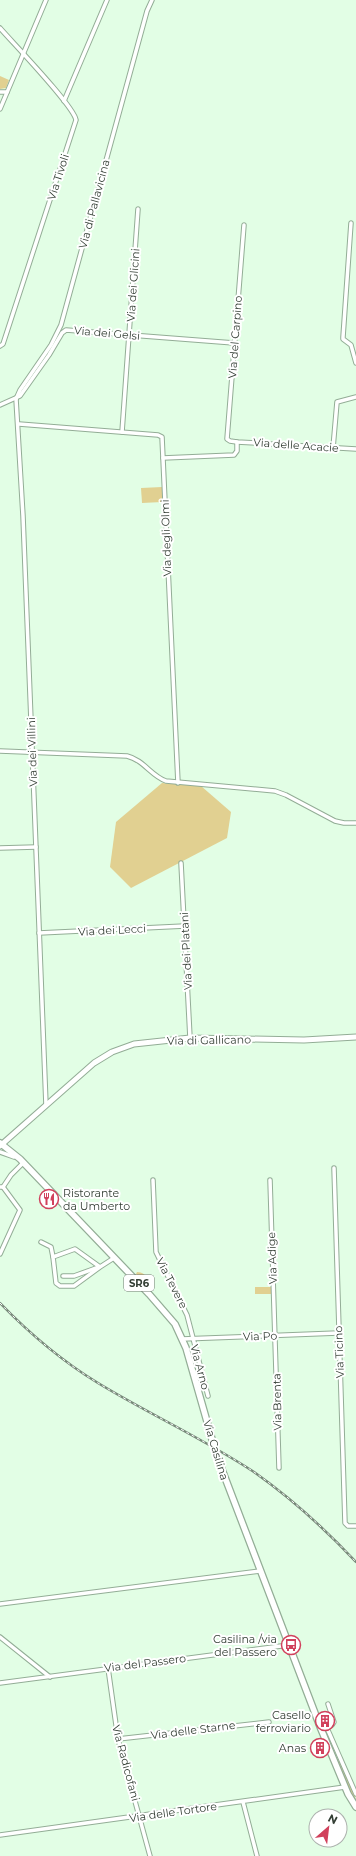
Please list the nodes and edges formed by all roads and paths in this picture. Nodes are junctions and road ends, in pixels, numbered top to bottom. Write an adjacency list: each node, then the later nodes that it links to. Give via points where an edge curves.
1 (46, 0): 5 (street)
2 (107, 0): 8 (street)
3 (152, 0): 18 (street, Via di Pallavicina, via 61,325)
4 (0, 28): 5 (street, Via Tivoli)
5 (23, 54): 7 (street); 8 (street, Via Tivoli)
6 (0, 92): 7 (street)
7 (7, 92): 9 (street)
8 (64, 101): 15 (street, Via Tivoli, via 75,115 76,123 3,344)
9 (0, 109)
10 (138, 209): 13 (street, Via dei Glicini)
11 (351, 223): 16 (street, via 343,338 352,344)
12 (244, 224): 14 (street, Via del Carpino)
13 (129, 335): 14 (street, Via dei Gelsi); 18 (street, Via dei Gelsi, via 64,331 25,391); 21 (street, Via dei Glicini)
14 (234, 342): 22 (street, Via del Carpino, via 227,436 229,441)
15 (0, 346)
16 (356, 363)
17 (356, 397): 23 (street, via 337,402)
18 (16, 399): 19 (street); 20 (street, Via dei Villini)
19 (0, 405)
20 (18, 424): 21 (street, Via degli Olmi); 27 (street, Via dei Villini)
21 (122, 432): 25 (street, Via degli Olmi, via 160,436)
22 (236, 442): 23 (street, Via delle Acacie); 25 (street, via 237,452 233,455)
23 (333, 448): 24 (street, Via delle Acacie)
24 (356, 450)
25 (163, 458): 28 (street, Via degli Olmi)
26 (0, 751): 27 (street)
27 (32, 752): 28 (street, via 129,756 161,779); 30 (street, Via dei Villini)
28 (178, 783): 29 (street, via 275,791 335,821)
29 (356, 822)
30 (36, 847): 31 (street); 34 (street, Via dei Villini)
31 (0, 848)
32 (181, 863): 33 (street, Via dei Platani)
33 (185, 926): 34 (street, Via dei Lecci); 36 (street, Via dei Platani)
34 (39, 933): 37 (street, Via dei Villini)
35 (356, 1037): 36 (street, Via di Gallicano, via 310,1040)
36 (190, 1038): 37 (street, Via di Gallicano, via 134,1044 112,1052 94,1063)
37 (46, 1106): 38 (street, Via di Gallicano)
38 (0, 1145): 40 (main road, Via Casilina / SR6)
39 (0, 1152): 40 (street)
40 (23, 1162): 44 (street); 48 (main road, Via Casilina / SR6)
41 (334, 1168): 51 (street, Via Ticino)
42 (153, 1180): 53 (street, Via Tevere, via 156,1252 186,1311)
43 (270, 1180): 52 (street, Via Adige)
44 (2, 1187): 46 (street, via 20,1210)
45 (41, 1242): 47 (street, via 51,1247)
46 (0, 1254)
47 (53, 1256): 49 (street, via 74,1249); 49 (street, via 56,1284 60,1287 75,1285)
48 (114, 1258): 49 (street); 54 (main road, Via Casilina / SR6, via 169,1316)
49 (100, 1267): 50 (street, via 74,1276)
50 (63, 1276)
51 (338, 1333): 52 (street, Via Po); 57 (street, Via Ticino, via 345,1523 348,1526)
52 (274, 1336): 53 (street, Via Po); 56 (street, Via Brenta)
53 (193, 1338): 54 (street, Via Po); 55 (street, Via Arno)
54 (182, 1339): 58 (main road, Via Casilina / SR6, bridge, via 216,1454)
55 (208, 1396)
56 (280, 1468)
57 (356, 1526)
58 (260, 1571): 59 (street); 61 (main road, Via Casilina / SR6)
59 (0, 1604)
60 (0, 1637): 63 (street)
61 (289, 1645): 62 (street, Via del Passero); 67 (main road, Via Casilina / SR6)
62 (108, 1668): 63 (street, Via del Passero); 68 (street, Via Radicofani)
63 (50, 1677): 64 (street, Via del Passero)
64 (0, 1683)
65 (328, 1704): 67 (street, via 334,1722)
66 (269, 1722): 68 (street, Via delle Starne)
67 (324, 1728): 69 (main road, Via Casilina / SR6); 70 (street)
68 (118, 1739): 73 (street, Via Radicofani)
69 (345, 1787): 71 (street, Via delle Tortore); 72 (main road, Via Casilina / SR6)
70 (356, 1794)
71 (243, 1802): 73 (street, Via delle Tortore); 76 (street)
72 (356, 1807)
73 (140, 1816): 74 (street, Via delle Tortore); 75 (street, Via Radicofani)
74 (0, 1835)
75 (150, 1856)
76 (258, 1856)

